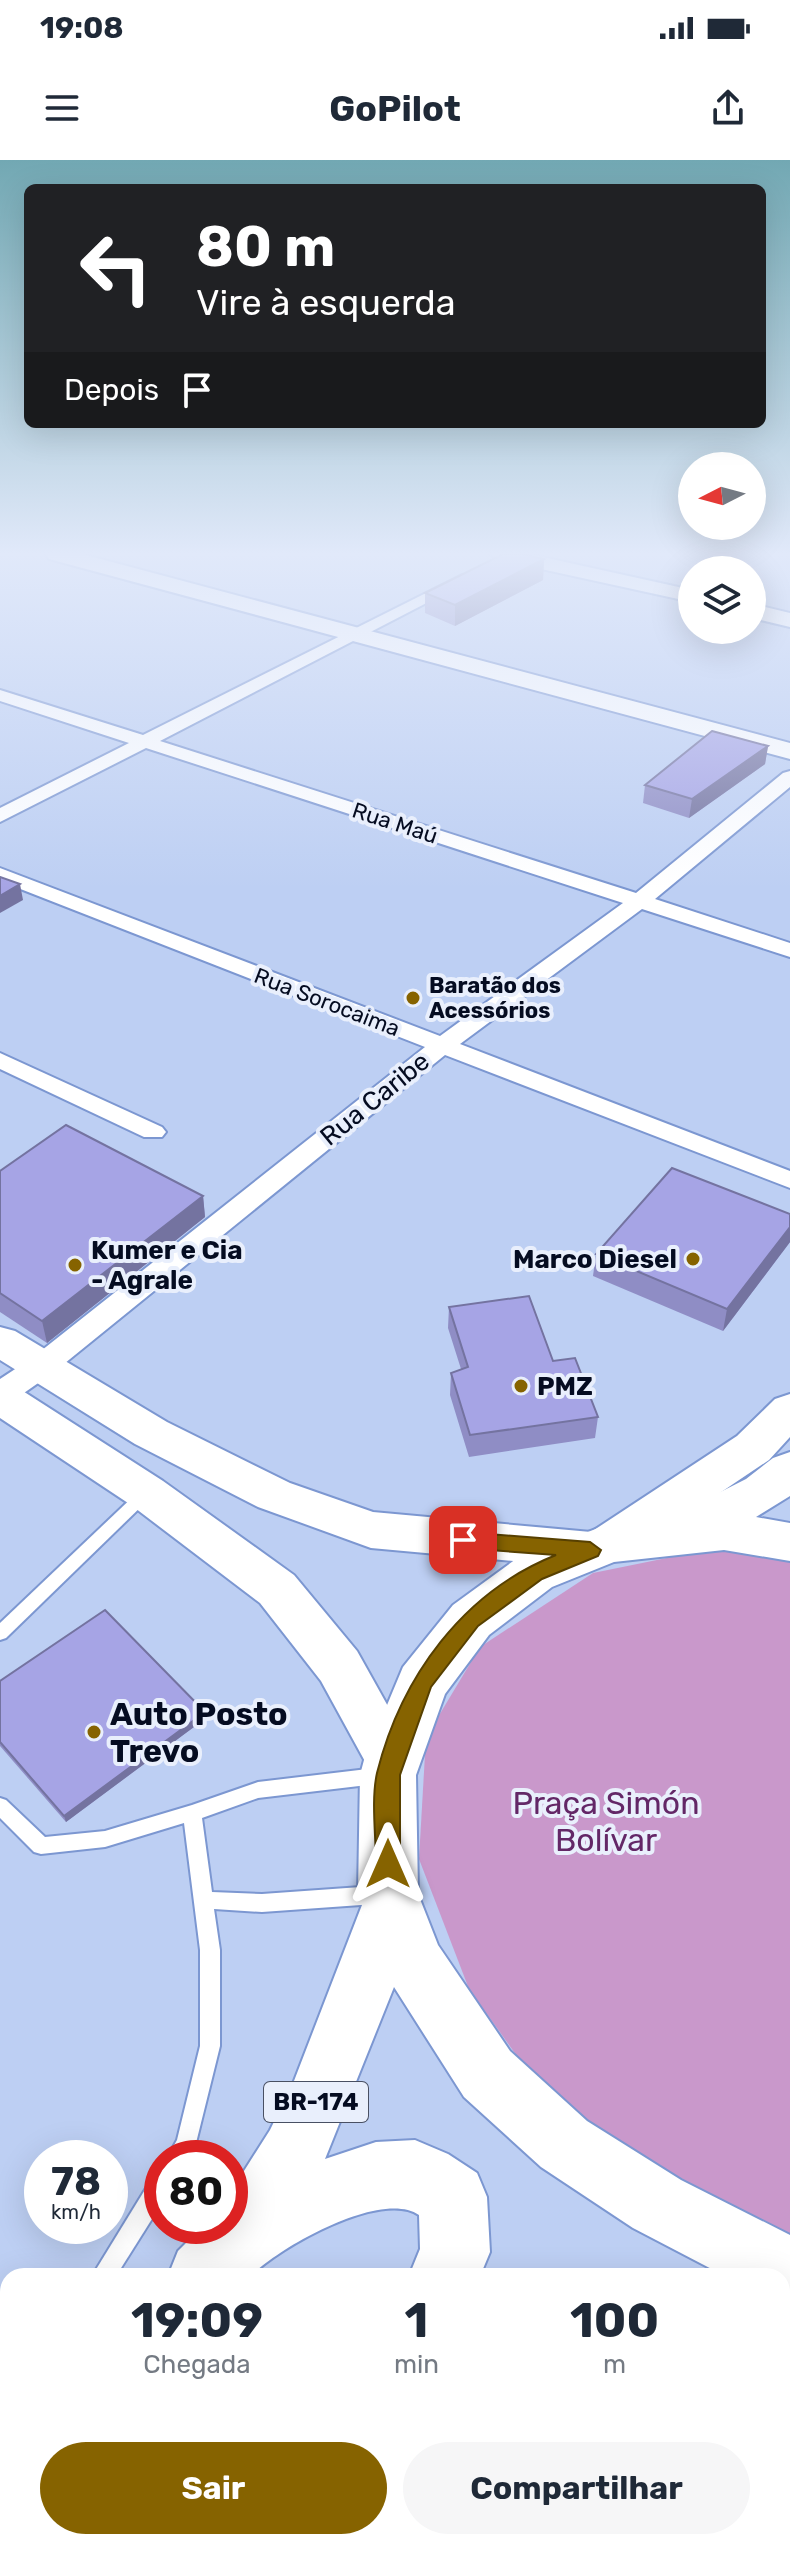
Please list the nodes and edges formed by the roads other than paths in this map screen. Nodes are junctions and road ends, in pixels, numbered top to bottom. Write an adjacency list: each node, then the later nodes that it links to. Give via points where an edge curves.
1 (293, 665): 6 (street)
2 (471, 665): 7 (main road)
3 (552, 665): 5 (main road)
4 (0, 695): 6 (street, Rua Maú)
5 (790, 728)
6 (144, 743): 9 (street); 11 (street, Rua Maú)
7 (790, 751)
8 (790, 777): 11 (street, Rua Caribe)
9 (0, 816)
10 (0, 874): 13 (street, Rua Sorocaima)
11 (640, 901): 12 (street, Rua Maú); 13 (street, Rua Caribe)
12 (790, 950)
13 (440, 1047): 16 (street, Rua Sorocaima); 18 (street, Rua Caribe)
14 (0, 1060): 15 (street)
15 (153, 1132)
16 (790, 1180)
17 (0, 1341): 18 (main road)
18 (43, 1365): 19 (street, Rua Caribe); 25 (main road, via 178,1447 274,1495 371,1530)
19 (0, 1396): 22 (main road)
20 (790, 1410): 23 (main road)
21 (790, 1470): 23 (main road, via 763,1492)
22 (147, 1493): 26 (lane); 27 (main road, via 277,1589 339,1666)
23 (672, 1520): 24 (main road, BR-174); 25 (main road, BR-174)
24 (790, 1542)
25 (600, 1547): 27 (main road, BR-174, via 534,1573 471,1620 422,1683)
26 (0, 1633)
27 (390, 1767): 29 (lane, via 258,1790); 31 (main road, BR-174)
28 (0, 1806): 29 (lane, via 41,1846 105,1839)
29 (192, 1813): 30 (lane)
30 (204, 1900): 31 (lane); 32 (lane, via 210,2046)
31 (390, 1900): 34 (main road, BR-174, via 346,2035 281,2181); 37 (main road, BR-174, via 414,1963 487,2074 564,2144 657,2204)
32 (188, 2140)
33 (144, 2211): 35 (lane)
34 (216, 2262): 36 (main road, via 308,2199 373,2176 414,2174 453,2197 455,2252)
35 (108, 2268)
36 (448, 2268)
37 (782, 2268)

